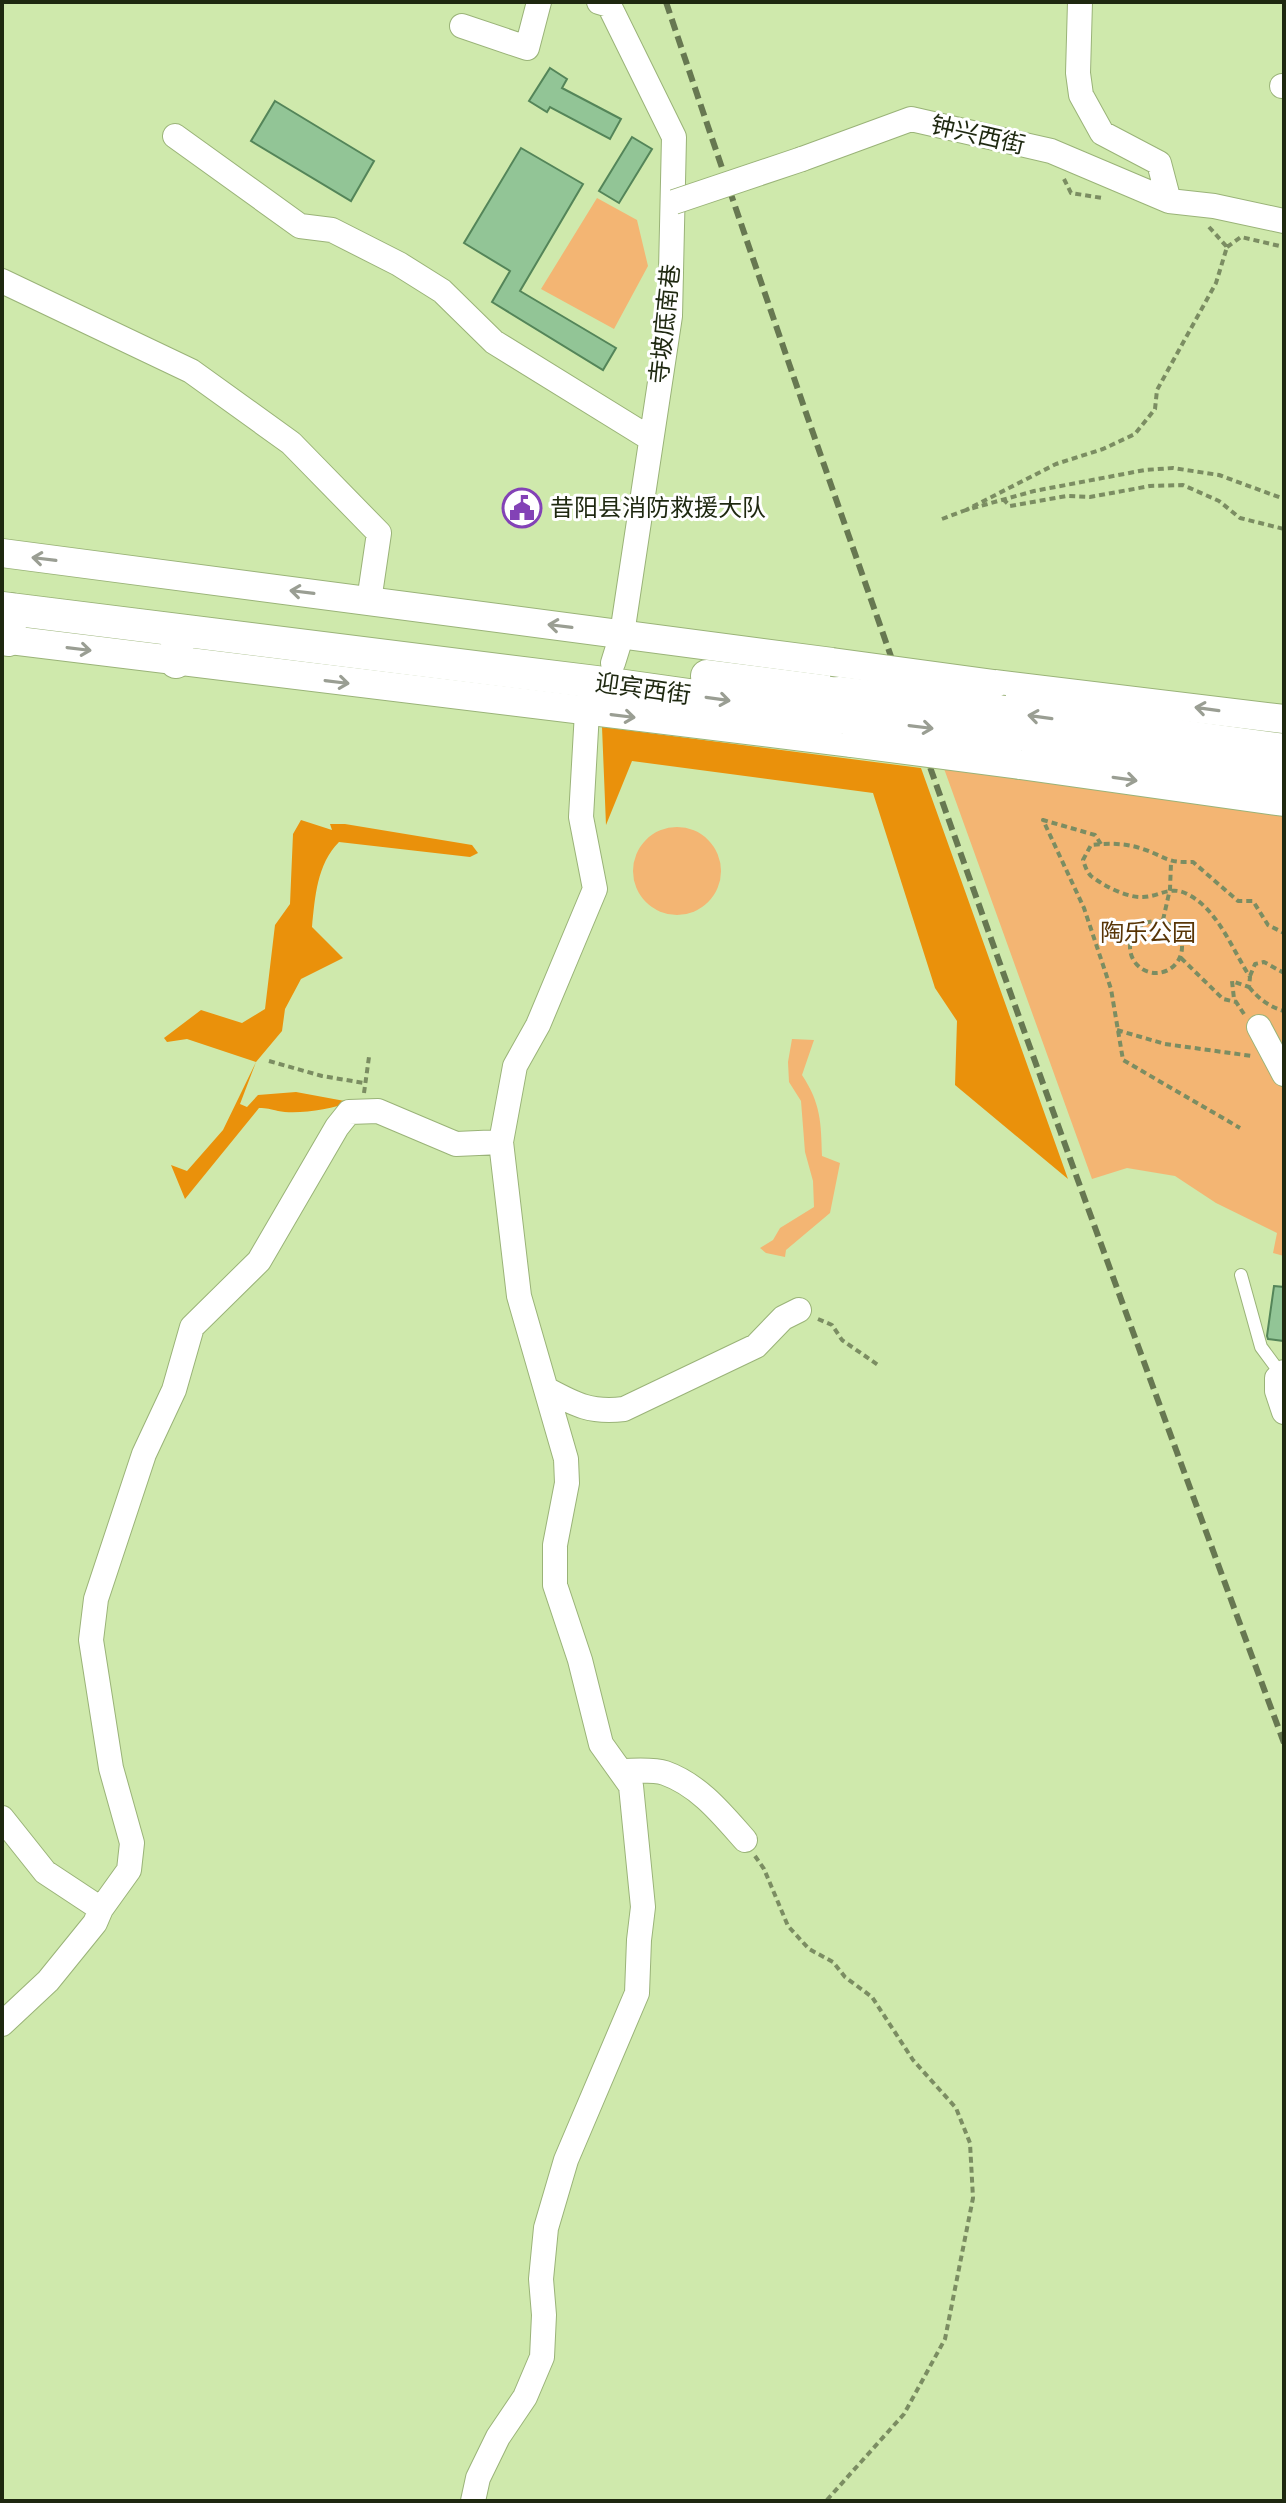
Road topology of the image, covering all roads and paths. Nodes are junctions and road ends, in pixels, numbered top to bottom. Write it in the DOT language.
graph roads {
  1 [pos="539,2"];
  2 [pos="599,2"];
  3 [pos="1080,2"];
  4 [pos="462,26"];
  5 [pos="175,136"];
  6 [pos="1051,151"];
  7 [pos="1111,200"];
  8 [pos="1169,201"];
  9 [pos="674,202"];
  10 [pos="1284,221"];
  11 [pos="1200,223"];
  12 [pos="1227,247"];
  13 [pos="1284,247"];
  14 [pos="2,281"];
  15 [pos="651,439"];
  16 [pos="1003,499"];
  17 [pos="1284,499"];
  18 [pos="966,510"];
  19 [pos="942,519"];
  20 [pos="1284,529"];
  21 [pos="2,553"];
  22 [pos="369,601"];
  23 [pos="5,617"];
  24 [pos="604,673"];
  25 [pos="842,704"];
  26 [pos="1284,719"];
  27 [pos="1007,725"];
  28 [pos="1082,734"];
  29 [pos="1284,750"];
  30 [pos="1284,773"];
  31 [pos="1284,802"];
  32 [pos="1101,844"];
  33 [pos="1171,863"];
  34 [pos="1170,889"];
  35 [pos="1163,921"];
  36 [pos="1284,933"];
  37 [pos="1181,958"];
  38 [pos="1284,973"];
  39 [pos="1250,977"];
  40 [pos="1249,987"];
  41 [pos="1236,1002"];
  42 [pos="1284,1011"];
  43 [pos="1267,1018"];
  44 [pos="1117,1030"];
  45 [pos="369,1057"];
  46 [pos="269,1061"];
  47 [pos="1279,1066"];
  48 [pos="364,1083"];
  49 [pos="365,1111"];
  50 [pos="1240,1128"];
  51 [pos="501,1142"];
  52 [pos="1241,1275"];
  53 [pos="799,1310"];
  54 [pos="878,1365"];
  55 [pos="1282,1373"];
  56 [pos="548,1390"];
  57 [pos="1284,1412"];
  58 [pos="621,1771"];
  59 [pos="2,1818"];
  60 [pos="745,1840"];
  61 [pos="101,1909"];
  62 [pos="2,2024"];
  63 [pos="473,2501"];
  64 [pos="826,2501"];
  1 -- 4 [label="street"];
  2 -- 9 [label="street, 寺坡底南巷"];
  3 -- 8 [label="street"];
  5 -- 15 [label="street"];
  6 -- 7 [label="path"];
  6 -- 8 [label="street, 钟兴西街"];
  6 -- 9 [label="street, 钟兴西街, bridge"];
  8 -- 10 [label="street, 钟兴西街"];
  9 -- 15 [label="street, 寺坡底南巷"];
  11 -- 12 [label="path"];
  12 -- 13 [label="path"];
  12 -- 18 [label="path"];
  14 -- 22 [label="street"];
  15 -- 24 [label="street, 寺坡底南巷"];
  16 -- 17 [label="path"];
  16 -- 18 [label="path"];
  16 -- 20 [label="path"];
  18 -- 19 [label="path"];
  22 -- 21 [label="street, one-way"];
  24 -- 22 [label="street, one-way"];
  23 -- 24 [label="main road, 迎宾西街"];
  23 -- 24 [label="main road, 迎宾西街, one-way"];
  24 -- 25 [label="main road, 迎宾西街"];
  24 -- 25 [label="street"];
  24 -- 51 [label="street, 寺坡底南巷"];
  25 -- 27 [label="main road, 迎宾西街, bridge"];
  25 -- 27 [label="street, bridge"];
  26 -- 28 [label="street, one-way"];
  27 -- 28 [label="main road, 迎宾西街"];
  27 -- 28 [label="street"];
  28 -- 29 [label="main road, 迎宾西街"];
  28 -- 30 [label="main road, 迎宾西街"];
  28 -- 31 [label="street, one-way"];
  32 -- 33 [label="path"];
  32 -- 34 [label="path"];
  32 -- 44 [label="path"];
  33 -- 34 [label="path"];
  33 -- 36 [label="path"];
  34 -- 35 [label="path"];
  34 -- 39 [label="path"];
  35 -- 37 [label="path"];
  35 -- 37 [label="path"];
  37 -- 41 [label="path"];
  38 -- 39 [label="path"];
  39 -- 40 [label="path"];
  40 -- 41 [label="path"];
  40 -- 43 [label="path"];
  41 -- 43 [label="path"];
  42 -- 43 [label="path"];
  43 -- 47 [label="street"];
  44 -- 47 [label="path"];
  44 -- 50 [label="path"];
  45 -- 48 [label="path"];
  46 -- 48 [label="path"];
  48 -- 49 [label="path"];
  49 -- 51 [label="street"];
  49 -- 61 [label="street"];
  51 -- 56 [label="street, 寺坡底南巷"];
  52 -- 55 [label="lane"];
  53 -- 54 [label="path"];
  53 -- 56 [label="street"];
  55 -- 57 [label="street"];
  56 -- 58 [label="street, 寺坡底南巷"];
  58 -- 60 [label="street"];
  58 -- 63 [label="street, 寺坡底南巷"];
  59 -- 61 [label="street"];
  60 -- 64 [label="path"];
  61 -- 62 [label="street"];
}
